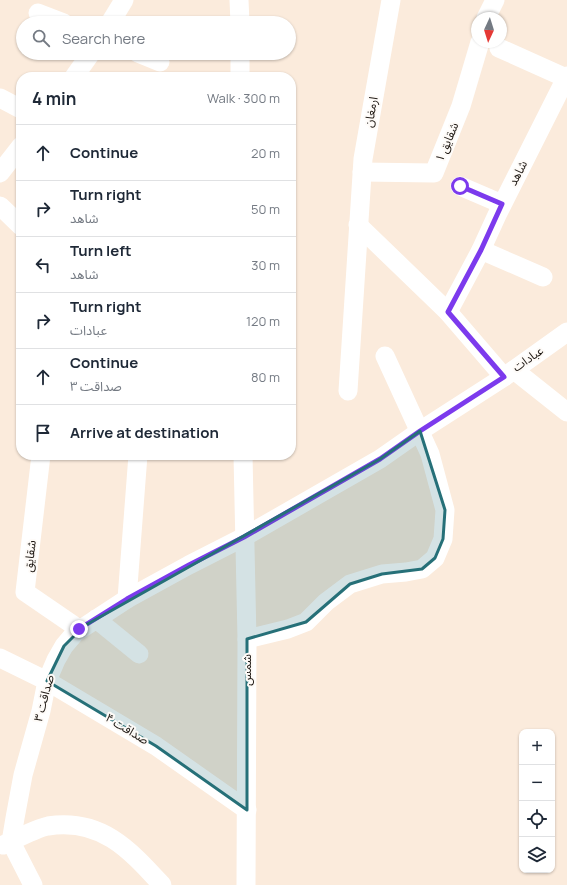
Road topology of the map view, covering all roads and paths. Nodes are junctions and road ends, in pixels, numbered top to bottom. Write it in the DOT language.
graph roads {
  1 [pos="124,0"];
  2 [pos="239,0"];
  3 [pos="391,0"];
  4 [pos="495,0"];
  5 [pos="489,12"];
  6 [pos="38,13"];
  7 [pos="46,16"];
  8 [pos="114,16"];
  9 [pos="240,16"];
  10 [pos="478,48"];
  11 [pos="499,48"];
  12 [pos="155,60"];
  13 [pos="240,60"];
  14 [pos="160,62"];
  15 [pos="240,72"];
  16 [pos="566,77"];
  17 [pos="0,98"];
  18 [pos="16,106"];
  19 [pos="16,152"];
  20 [pos="362,172"];
  21 [pos="0,173"];
  22 [pos="460,186"];
  23 [pos="502,204"];
  24 [pos="0,206"];
  25 [pos="16,221"];
  26 [pos="358,225"];
  27 [pos="481,250"];
  28 [pos="543,277"];
  29 [pos="448,312"];
  30 [pos="567,332"];
  31 [pos="385,356"];
  32 [pos="509,373"];
  33 [pos="348,391"];
  34 [pos="567,412"];
  35 [pos="420,431"];
  36 [pos="41,460"];
  37 [pos="138,460"];
  38 [pos="243,460"];
  39 [pos="244,537"];
  40 [pos="127,599"];
  41 [pos="96,619"];
  42 [pos="79,629"];
  43 [pos="247,639"];
  44 [pos="140,654"];
  45 [pos="0,658"];
  46 [pos="47,681"];
  47 [pos="247,810"];
  48 [pos="6,844"];
  49 [pos="33,885"];
  50 [pos="162,885"];
  51 [pos="246,885"];
  1 -- 8 [label="street"];
  2 -- 9 [label="street"];
  3 -- 20 [label="street, ارمغان"];
  4 -- 5 [label="street"];
  6 -- 7 [label="street"];
  10 -- 20 [label="street, شقایق ۱"];
  11 -- 16 [label="street"];
  12 -- 14 [label="street"];
  13 -- 15 [label="street"];
  16 -- 23 [label="street, شاهد"];
  17 -- 18 [label="street"];
  19 -- 21 [label="street"];
  20 -- 26 [label="street, ارمغان"];
  22 -- 23 [label="street"];
  23 -- 27 [label="street, شاهد"];
  24 -- 25 [label="street"];
  26 -- 29 [label="street"];
  26 -- 33 [label="street, ارمغان"];
  27 -- 28 [label="street"];
  27 -- 29 [label="street, شاهد"];
  29 -- 32 [label="street"];
  30 -- 32 [label="street, عبادات"];
  31 -- 35 [label="street"];
  32 -- 34 [label="street"];
  32 -- 35 [label="street, عبادات"];
  35 -- 39 [label="street, عبادات"];
  35 -- 43 [label="street"];
  36 -- 42 [label="street, شقایق"];
  37 -- 40 [label="street"];
  38 -- 39 [label="street, شمس"];
  39 -- 40 [label="street, صداقت ۳"];
  39 -- 43 [label="street, شمس"];
  40 -- 41 [label="street, صداقت ۳"];
  41 -- 42 [label="street, صداقت ۳"];
  41 -- 44 [label="street"];
  42 -- 46 [label="street, صداقت ۳"];
  43 -- 47 [label="street, شمس"];
  45 -- 46 [label="street, صداقت ۴"];
  46 -- 47 [label="street, صداقت ۴"];
  46 -- 48 [label="street, صداقت ۳"];
  47 -- 51 [label="street, شمس"];
  48 -- 49 [label="street"];
  48 -- 50 [label="street"];
}
